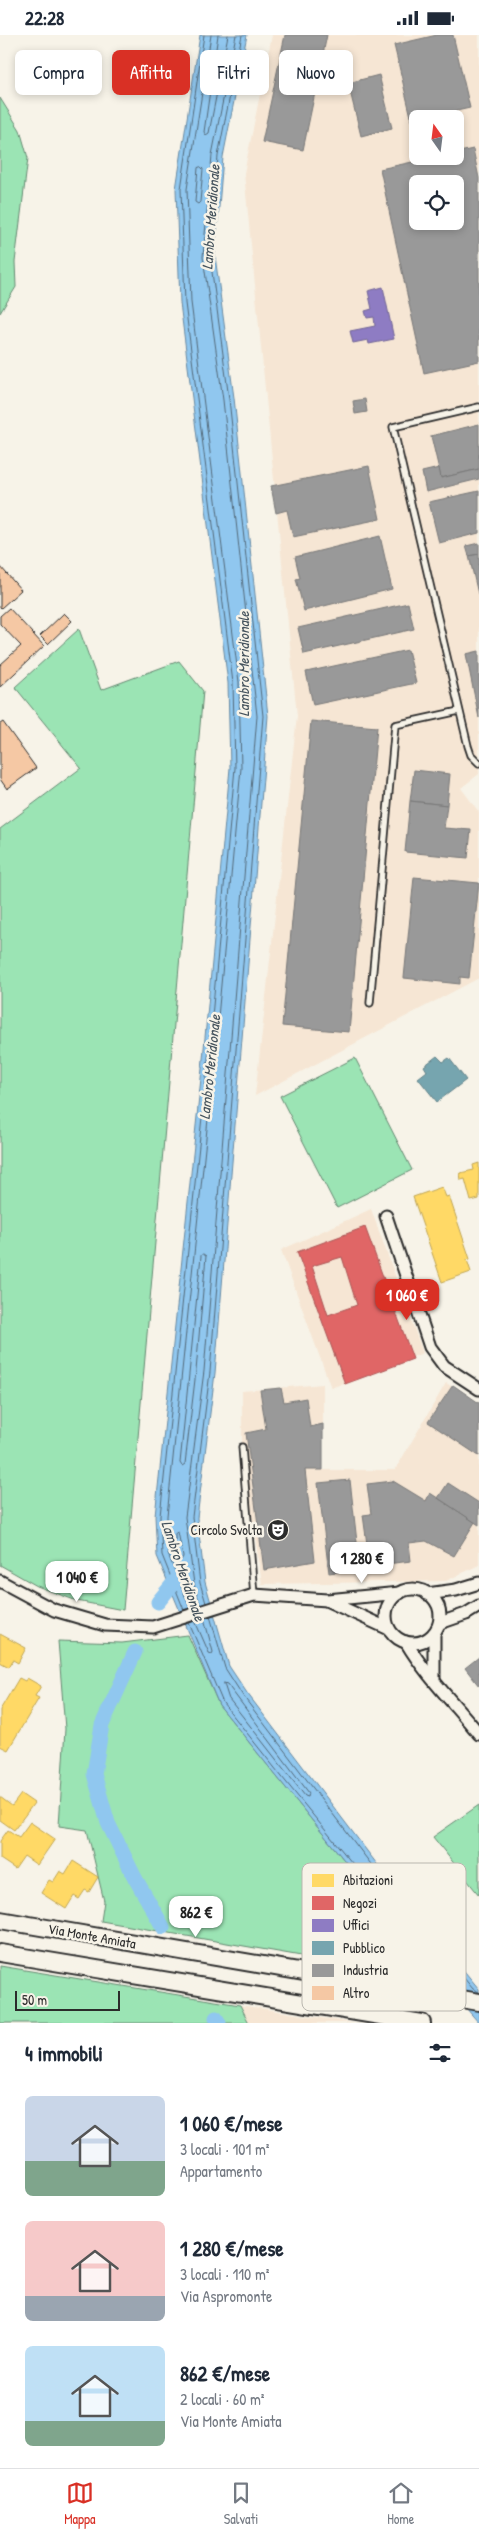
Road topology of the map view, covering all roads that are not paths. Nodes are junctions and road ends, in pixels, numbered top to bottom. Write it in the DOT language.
graph roads {
  1 [pos="479,407"];
  2 [pos="459,711"];
  3 [pos="479,763"];
  4 [pos="370,1003"];
  5 [pos="386,1216"];
  6 [pos="479,1389"];
  7 [pos="242,1447"];
  8 [pos="0,1581"];
  9 [pos="479,1583"];
  10 [pos="400,1593"];
  11 [pos="427,1594"];
  12 [pos="254,1595"];
  13 [pos="327,1601"];
  14 [pos="479,1605"];
  15 [pos="437,1628"];
  16 [pos="389,1629"];
  17 [pos="406,1642"];
  18 [pos="434,1679"];
  19 [pos="479,1734"];
  20 [pos="0,1920"];
  21 [pos="0,1953"];
  22 [pos="302,1972"];
  23 [pos="466,2000"];
  24 [pos="479,2002"];
  25 [pos="302,2004"];
  26 [pos="345,2011"];
  27 [pos="422,2023"];
  1 -- 2 [label="lane"];
  2 -- 3 [label="lane"];
  2 -- 4 [label="lane"];
  5 -- 6 [label="street"];
  7 -- 12 [label="lane"];
  8 -- 12 [label="street"];
  9 -- 11 [label="street"];
  10 -- 11 [label="street"];
  10 -- 13 [label="street"];
  10 -- 16 [label="street"];
  11 -- 15 [label="street"];
  12 -- 13 [label="street"];
  13 -- 16 [label="street"];
  14 -- 15 [label="street"];
  15 -- 17 [label="street"];
  15 -- 18 [label="street"];
  16 -- 17 [label="street"];
  17 -- 18 [label="street"];
  18 -- 19 [label="street"];
  20 -- 22 [label="main road, Via Monte Amiata"];
  21 -- 25 [label="main road"];
  23 -- 24 [label="main road, Via Monte Amiata"];
  26 -- 27 [label="main road"];
}
